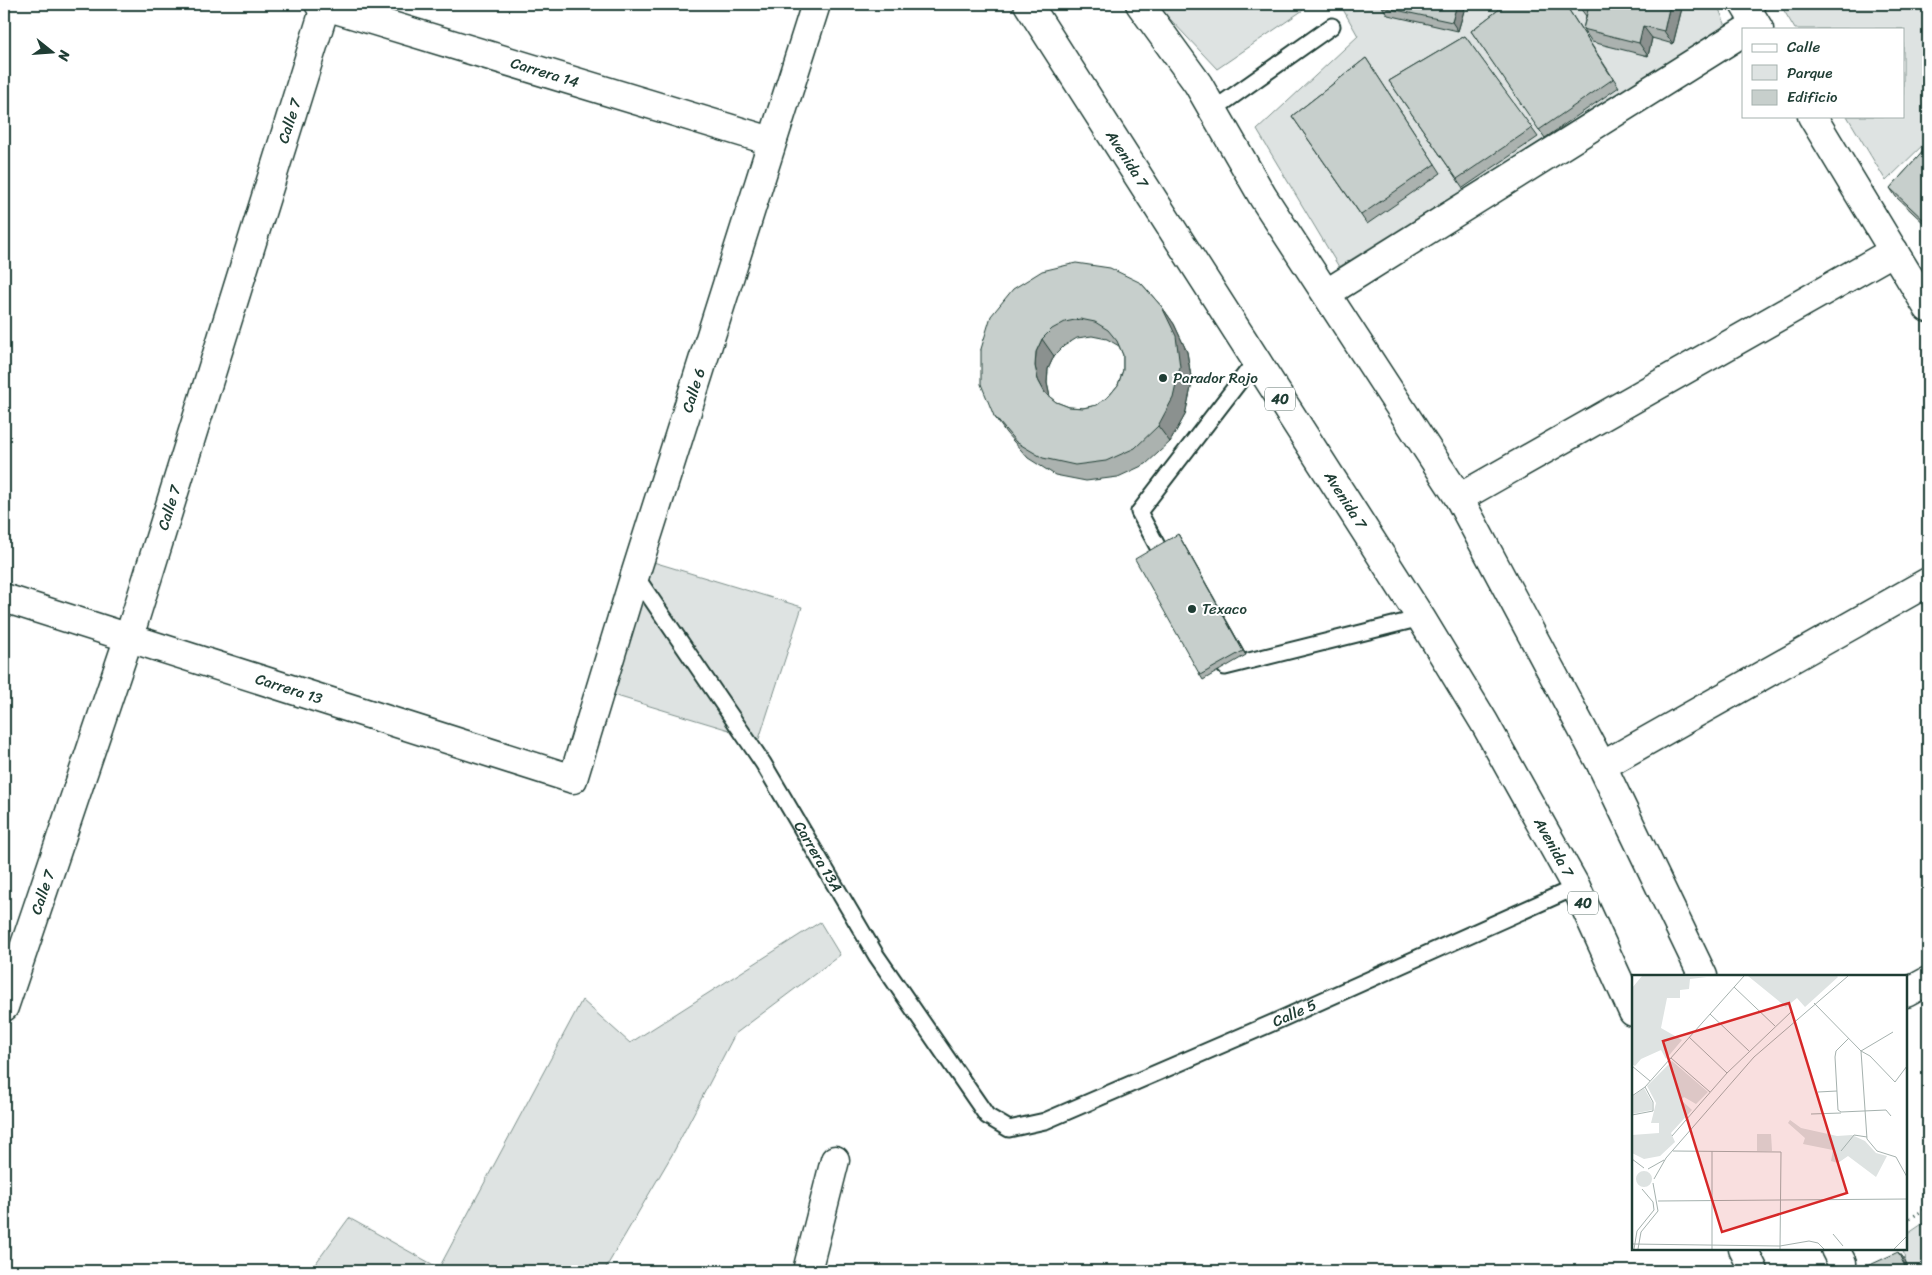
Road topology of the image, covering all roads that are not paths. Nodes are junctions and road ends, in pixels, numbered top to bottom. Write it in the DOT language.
graph roads {
  1 [pos="323,4"];
  2 [pos="816,4"];
  3 [pos="1028,4"];
  4 [pos="1140,4"];
  5 [pos="1332,26"];
  6 [pos="1742,30"];
  7 [pos="1213,110"];
  8 [pos="1813,118"];
  9 [pos="771,141"];
  10 [pos="1894,251"];
  11 [pos="1327,293"];
  12 [pos="1928,308"];
  13 [pos="1256,360"];
  14 [pos="1459,498"];
  15 [pos="1160,551"];
  16 [pos="635,576"];
  17 [pos="1928,582"];
  18 [pos="4,598"];
  19 [pos="1421,618"];
  20 [pos="129,638"];
  21 [pos="1225,667"];
  22 [pos="1602,766"];
  23 [pos="574,779"];
  24 [pos="1576,887"];
  25 [pos="1703,975"];
  26 [pos="1928,981"];
  27 [pos="1907,992"];
  28 [pos="4,1007"];
  29 [pos="1632,1010"];
  30 [pos="1009,1129"];
  31 [pos="834,1160"];
  32 [pos="1744,1250"];
  33 [pos="807,1271"];
  34 [pos="1754,1271"];
  1 -- 9 [label="street, Carrera 14"];
  1 -- 20 [label="street, Calle 7"];
  2 -- 9 [label="street, Calle 6"];
  3 -- 13 [label="street, Avenida 7 / 40"];
  4 -- 7 [label="street"];
  5 -- 7 [label="lane"];
  6 -- 11 [label="street"];
  7 -- 11 [label="street"];
  8 -- 10 [label="street"];
  9 -- 16 [label="street, Calle 6"];
  10 -- 12 [label="street"];
  10 -- 14 [label="street"];
  11 -- 14 [label="street"];
  13 -- 15 [label="lane"];
  13 -- 19 [label="street, Avenida 7 / 40"];
  14 -- 22 [label="street"];
  16 -- 23 [label="street, Calle 6"];
  16 -- 30 [label="lane, Carrera 13A"];
  17 -- 22 [label="street"];
  18 -- 20 [label="street, Carrera 13"];
  19 -- 21 [label="lane"];
  19 -- 24 [label="street, Avenida 7 / 40"];
  20 -- 23 [label="street, Carrera 13"];
  20 -- 28 [label="street, Calle 7"];
  22 -- 25 [label="street"];
  24 -- 29 [label="street, Avenida 7 / 40"];
  24 -- 30 [label="lane, Calle 5"];
  26 -- 27 [label="street"];
  31 -- 33 [label="street"];
  32 -- 34 [label="street"];
}
